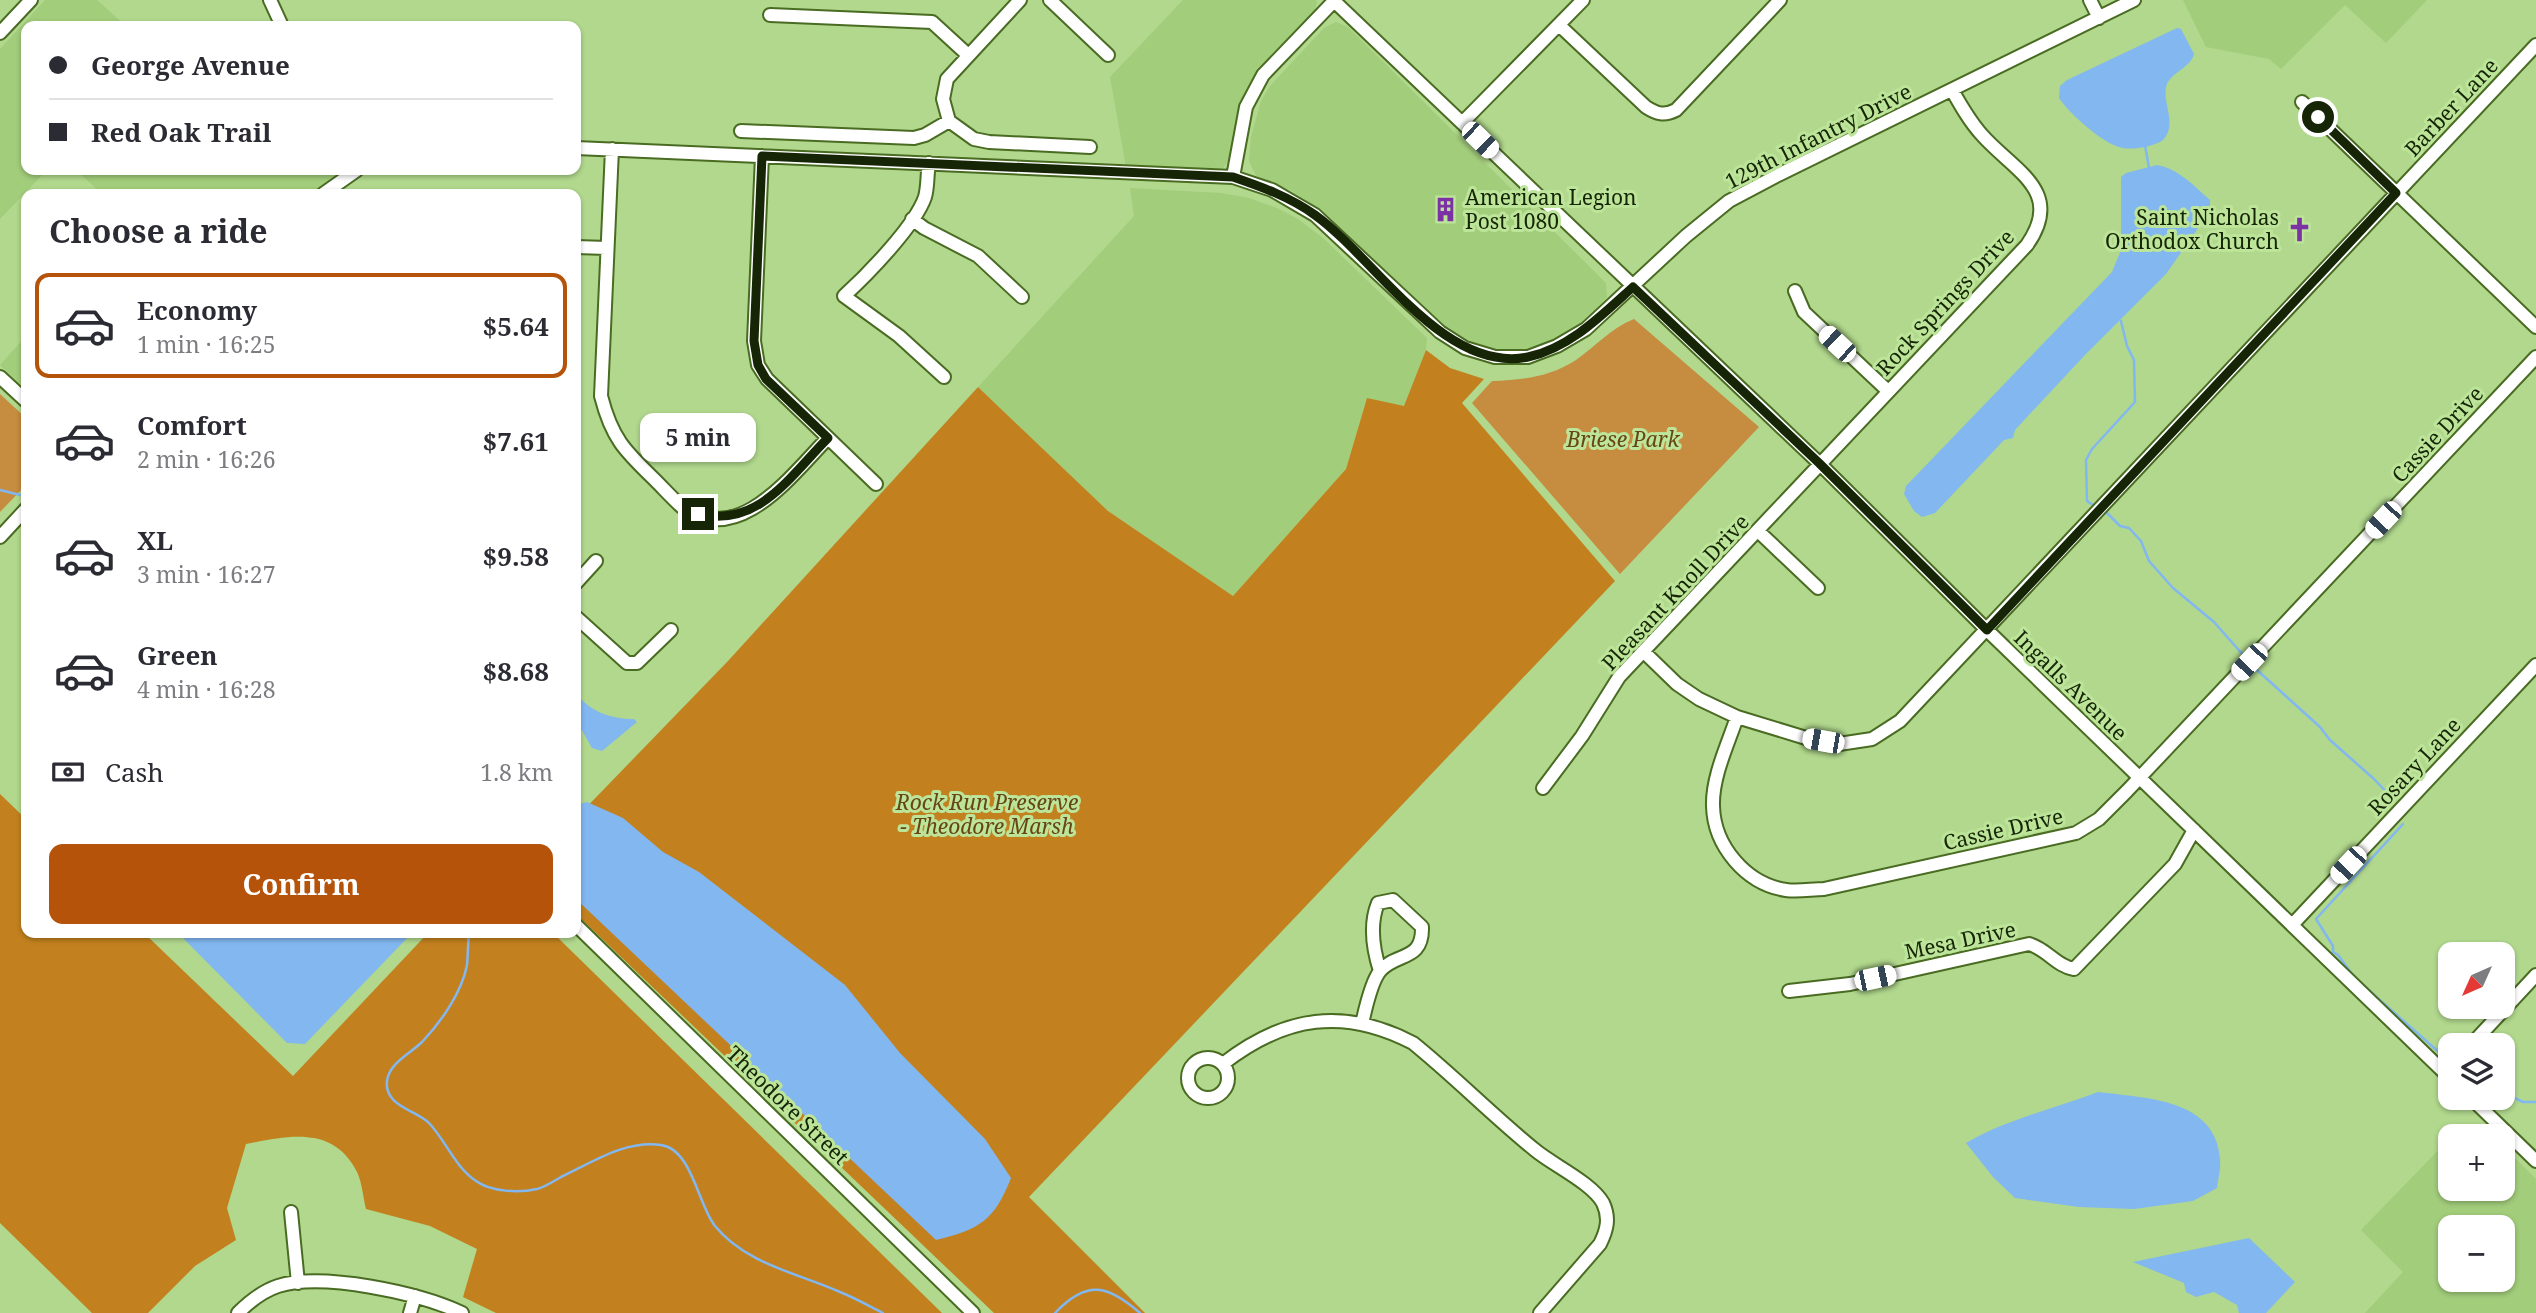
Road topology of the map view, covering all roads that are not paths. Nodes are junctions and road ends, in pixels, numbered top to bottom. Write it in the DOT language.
graph roads {
  1 [pos="31,0"];
  2 [pos="270,0"];
  3 [pos="1020,0"];
  4 [pos="1050,0"];
  5 [pos="1334,0"];
  6 [pos="1583,0"];
  7 [pos="1780,0"];
  8 [pos="2090,0"];
  9 [pos="2134,0"];
  10 [pos="770,15"];
  11 [pos="2099,18"];
  12 [pos="280,21"];
  13 [pos="1559,25"];
  14 [pos="0,33"];
  15 [pos="2536,45"];
  16 [pos="968,55"];
  17 [pos="1108,55"];
  18 [pos="1952,90"];
  19 [pos="2302,102"];
  20 [pos="949,121"];
  21 [pos="1462,123"];
  22 [pos="741,131"];
  23 [pos="1090,147"];
  24 [pos="581,148"];
  25 [pos="612,149"];
  26 [pos="762,156"];
  27 [pos="929,163"];
  28 [pos="350,175"];
  29 [pos="1233,177"];
  30 [pos="330,189"];
  31 [pos="2396,193"];
  32 [pos="912,219"];
  33 [pos="581,247"];
  34 [pos="607,248"];
  35 [pos="1633,287"];
  36 [pos="1795,291"];
  37 [pos="1022,297"];
  38 [pos="2536,327"];
  39 [pos="2536,357"];
  40 [pos="0,377"];
  41 [pos="944,377"];
  42 [pos="1888,391"];
  43 [pos="21,396"];
  44 [pos="828,438"];
  45 [pos="1819,463"];
  46 [pos="876,484"];
  47 [pos="21,514"];
  48 [pos="1758,531"];
  49 [pos="0,537"];
  50 [pos="596,561"];
  51 [pos="581,578"];
  52 [pos="1818,588"];
  53 [pos="581,622"];
  54 [pos="671,630"];
  55 [pos="1987,630"];
  56 [pos="1644,652"];
  57 [pos="2536,665"];
  58 [pos="1737,716"];
  59 [pos="2140,778"];
  60 [pos="1543,788"];
  61 [pos="2194,830"];
  62 [pos="2292,925"];
  63 [pos="581,930"];
  64 [pos="1380,971"];
  65 [pos="2536,975"];
  66 [pos="1789,991"];
  67 [pos="1362,1024"];
  68 [pos="2481,1033"];
  69 [pos="1224,1063"];
  70 [pos="2438,1063"];
  71 [pos="2483,1110"];
  72 [pos="2536,1161"];
  73 [pos="292,1212"];
  74 [pos="298,1283"];
  75 [pos="415,1296"];
  76 [pos="238,1313"];
  77 [pos="410,1313"];
  78 [pos="462,1313"];
  79 [pos="973,1313"];
  80 [pos="1540,1313"];
  1 -- 14 [label="street"];
  2 -- 12 [label="street"];
  3 -- 16 [label="street"];
  4 -- 17 [label="street"];
  5 -- 21 [label="street, Ingalls Avenue"];
  5 -- 29 [label="street"];
  6 -- 13 [label="street"];
  7 -- 13 [label="street"];
  8 -- 11 [label="street"];
  9 -- 11 [label="street, 129th Infantry Drive"];
  10 -- 16 [label="street"];
  11 -- 18 [label="street, 129th Infantry Drive"];
  13 -- 21 [label="street"];
  15 -- 31 [label="street, Barber Lane"];
  16 -- 20 [label="street"];
  18 -- 35 [label="street, 129th Infantry Drive"];
  18 -- 42 [label="street, Rock Springs Drive"];
  19 -- 31 [label="street"];
  20 -- 22 [label="street"];
  20 -- 23 [label="street"];
  21 -- 35 [label="street, Ingalls Avenue"];
  24 -- 25 [label="street, 129th Infantry Drive"];
  25 -- 26 [label="street, 129th Infantry Drive"];
  25 -- 34 [label="street"];
  26 -- 27 [label="street, 129th Infantry Drive"];
  26 -- 44 [label="street"];
  27 -- 29 [label="street, 129th Infantry Drive"];
  27 -- 32 [label="street"];
  28 -- 30 [label="street"];
  29 -- 35 [label="street, 129th Infantry Drive"];
  31 -- 38 [label="street"];
  31 -- 55 [label="street, Barber Lane"];
  32 -- 37 [label="street"];
  32 -- 41 [label="street"];
  33 -- 34 [label="street"];
  34 -- 44 [label="street"];
  35 -- 45 [label="street, Ingalls Avenue"];
  36 -- 42 [label="street"];
  39 -- 59 [label="street, Cassie Drive"];
  40 -- 43 [label="street"];
  42 -- 45 [label="street, Rock Springs Drive"];
  44 -- 46 [label="street"];
  45 -- 48 [label="street, Pleasant Knoll Drive"];
  45 -- 55 [label="street, Ingalls Avenue"];
  47 -- 49 [label="street"];
  48 -- 52 [label="street"];
  48 -- 56 [label="street, Pleasant Knoll Drive"];
  50 -- 51 [label="street"];
  53 -- 54 [label="street"];
  55 -- 58 [label="street, Barber Lane"];
  55 -- 59 [label="street, Ingalls Avenue"];
  56 -- 58 [label="street, Barber Lane"];
  56 -- 60 [label="street, Pleasant Knoll Drive"];
  57 -- 62 [label="street, Rosary Lane"];
  58 -- 59 [label="street, Cassie Drive"];
  59 -- 61 [label="street, Ingalls Avenue"];
  61 -- 62 [label="street, Ingalls Avenue"];
  61 -- 66 [label="street, Mesa Drive"];
  62 -- 70 [label="street, Ingalls Avenue"];
  63 -- 79 [label="street, Theodore Street"];
  64 -- 64 [label="street"];
  64 -- 67 [label="street"];
  65 -- 68 [label="street"];
  67 -- 69 [label="street"];
  67 -- 80 [label="street"];
  71 -- 72 [label="street"];
  73 -- 74 [label="street"];
  74 -- 75 [label="street"];
  74 -- 76 [label="street"];
  75 -- 77 [label="street"];
  75 -- 78 [label="street"];
}
